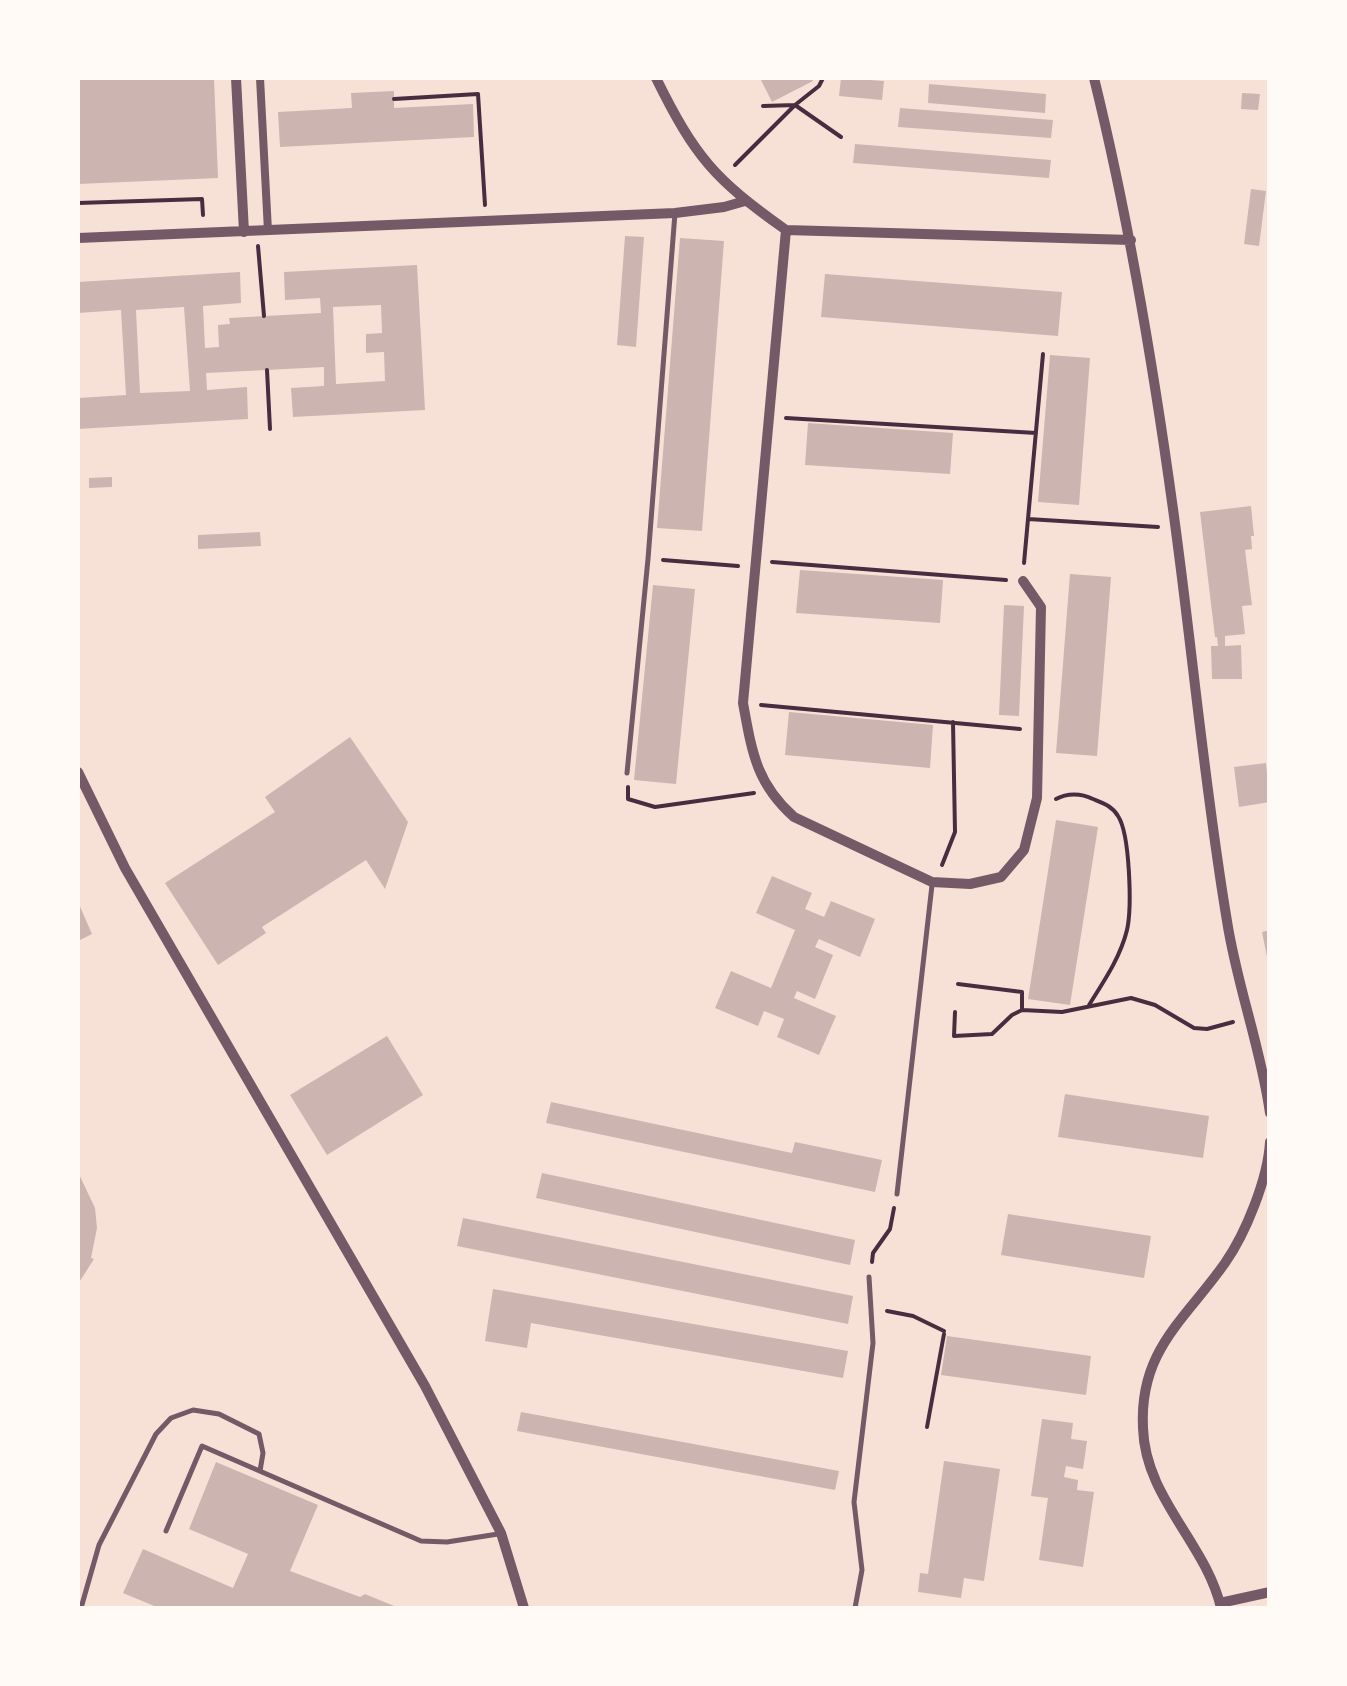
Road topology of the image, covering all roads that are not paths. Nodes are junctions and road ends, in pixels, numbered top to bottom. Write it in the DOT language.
graph roads {
  1 [pos="236,78"];
  2 [pos="260,78"];
  3 [pos="656,78"];
  4 [pos="1094,78"];
  5 [pos="745,201"];
  6 [pos="674,213"];
  7 [pos="786,230"];
  8 [pos="262,231"];
  9 [pos="244,232"];
  10 [pos="78,238"];
  11 [pos="1131,240"];
  12 [pos="1023,581"];
  13 [pos="78,772"];
  14 [pos="627,773"];
  15 [pos="932,882"];
  16 [pos="1270,1112"];
  17 [pos="1270,1142"];
  18 [pos="897,1194"];
  19 [pos="869,1277"];
  20 [pos="260,1472"];
  21 [pos="166,1531"];
  22 [pos="501,1533"];
  23 [pos="1270,1592"];
  24 [pos="1220,1606"];
  25 [pos="81,1608"];
  26 [pos="524,1608"];
  27 [pos="855,1608"];
  1 -- 9 [label="street"];
  2 -- 8 [label="street"];
  3 -- 5 [label="street"];
  4 -- 11 [label="street"];
  5 -- 6 [label="street"];
  5 -- 7 [label="street"];
  6 -- 8 [label="street"];
  6 -- 14 [label="lane"];
  7 -- 11 [label="street"];
  7 -- 15 [label="street"];
  8 -- 9 [label="street"];
  9 -- 10 [label="street"];
  11 -- 16 [label="street"];
  12 -- 15 [label="street"];
  13 -- 22 [label="street"];
  15 -- 18 [label="lane"];
  17 -- 24 [label="street"];
  19 -- 27 [label="lane"];
  20 -- 21 [label="lane"];
  20 -- 22 [label="lane"];
  20 -- 25 [label="lane"];
  22 -- 26 [label="street"];
  23 -- 24 [label="street"];
}
